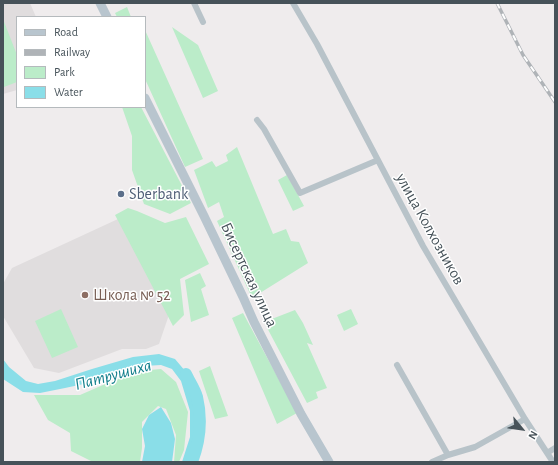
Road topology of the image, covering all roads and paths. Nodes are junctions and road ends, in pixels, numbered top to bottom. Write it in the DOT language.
graph roads {
  1 [pos="100,3"];
  2 [pos="194,3"];
  3 [pos="293,3"];
  4 [pos="106,16"];
  5 [pos="203,22"];
  6 [pos="146,100"];
  7 [pos="256,120"];
  8 [pos="378,160"];
  9 [pos="397,365"];
  10 [pos="525,419"];
  11 [pos="555,448"];
  12 [pos="547,453"];
  13 [pos="448,455"];
  14 [pos="329,462"];
  15 [pos="432,462"];
  16 [pos="553,462"];
  1 -- 4 [label="main road"];
  2 -- 5 [label="street"];
  3 -- 8 [label="street, улица Колхозников"];
  6 -- 14 [label="main road, Бисертская улица"];
  7 -- 8 [label="street"];
  8 -- 10 [label="street, улица Колхозников"];
  9 -- 13 [label="street"];
  10 -- 12 [label="street, улица Колхозников"];
  10 -- 13 [label="street"];
  11 -- 12 [label="street"];
  12 -- 16 [label="street, улица Колхозников"];
  13 -- 15 [label="street"];
}
